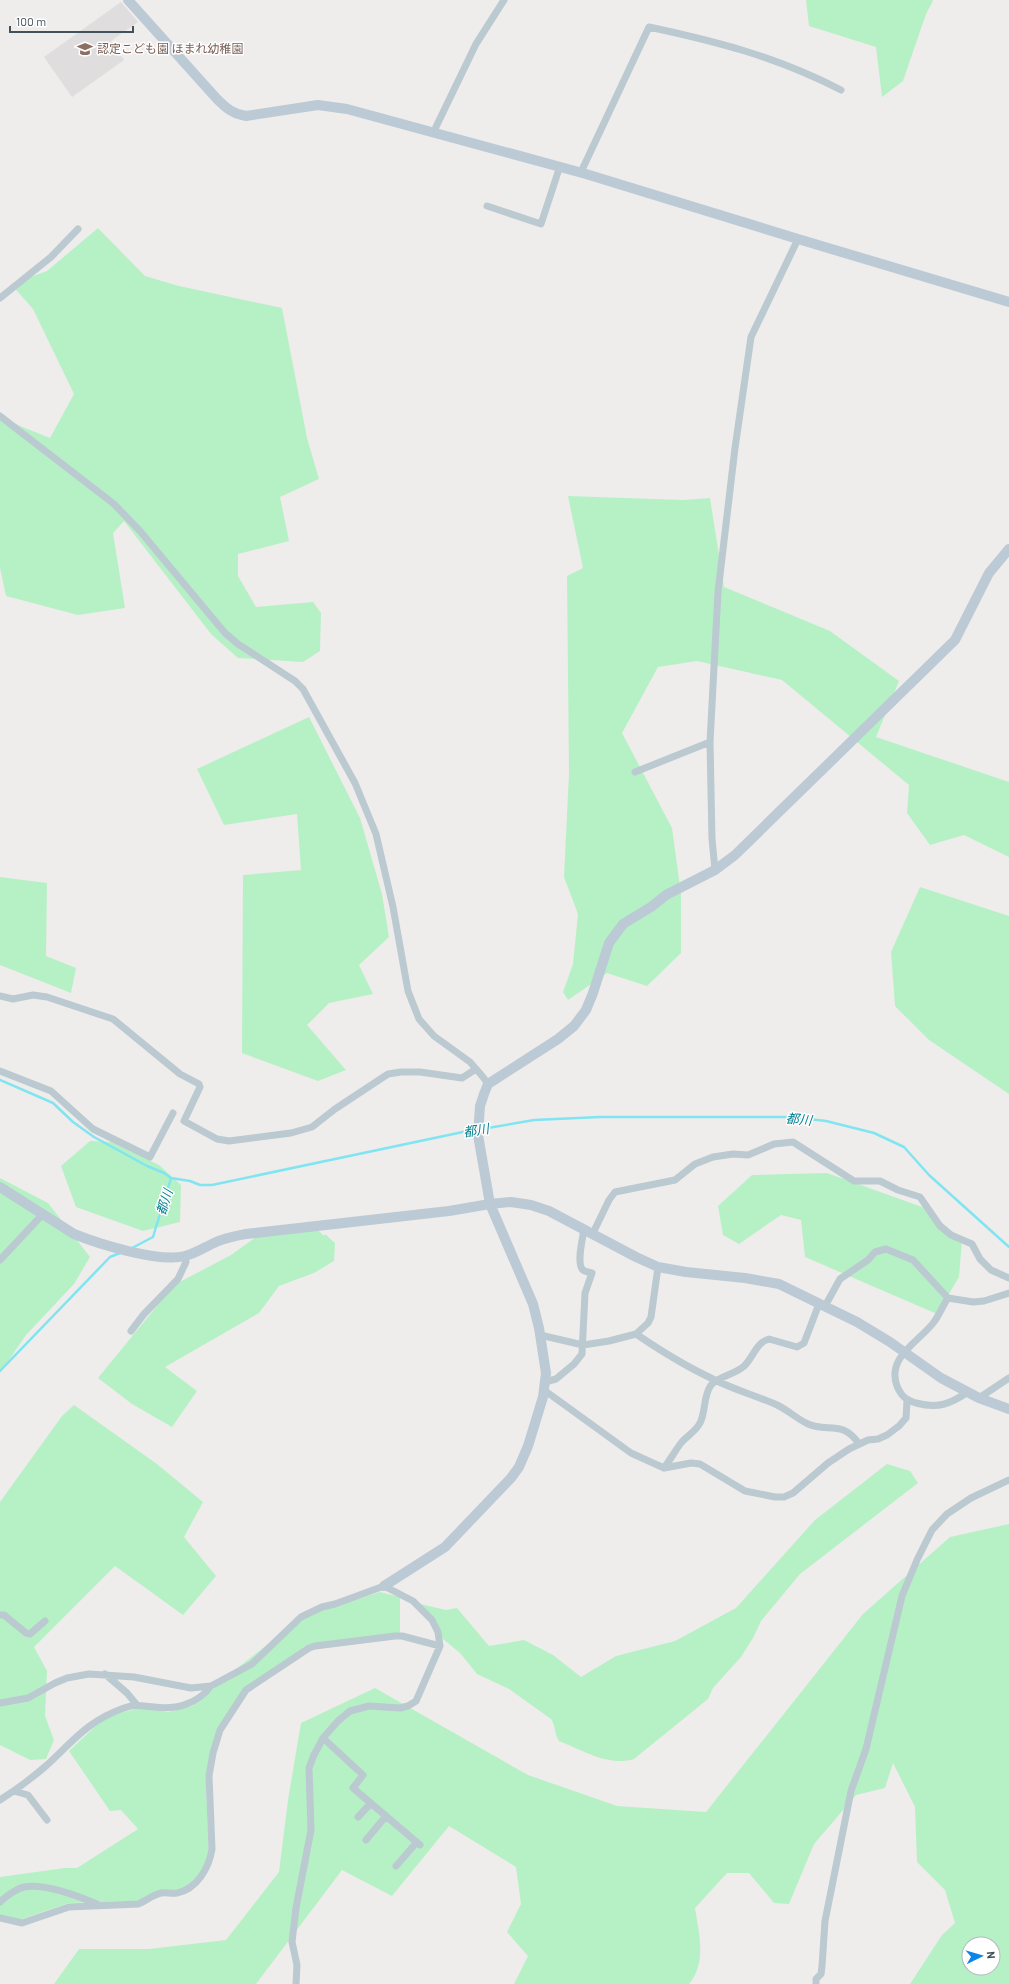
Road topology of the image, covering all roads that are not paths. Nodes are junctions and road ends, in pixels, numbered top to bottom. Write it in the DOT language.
graph roads {
  1 [pos="128,0"];
  2 [pos="504,0"];
  3 [pos="841,90"];
  4 [pos="434,132"];
  5 [pos="560,166"];
  6 [pos="581,172"];
  7 [pos="487,206"];
  8 [pos="78,229"];
  9 [pos="798,240"];
  10 [pos="0,298"];
  11 [pos="1009,302"];
  12 [pos="0,416"];
  13 [pos="1009,549"];
  14 [pos="710,742"];
  15 [pos="635,772"];
  16 [pos="715,870"];
  17 [pos="0,996"];
  18 [pos="476,1069"];
  19 [pos="0,1071"];
  20 [pos="488,1084"];
  21 [pos="173,1113"];
  22 [pos="0,1187"];
  23 [pos="490,1204"];
  24 [pos="42,1215"];
  25 [pos="588,1231"];
  26 [pos="184,1256"];
  27 [pos="0,1260"];
  28 [pos="658,1267"];
  29 [pos="1009,1278"];
  30 [pos="1009,1293"];
  31 [pos="948,1298"];
  32 [pos="822,1305"];
  33 [pos="131,1331"];
  34 [pos="636,1334"];
  35 [pos="540,1335"];
  36 [pos="583,1345"];
  37 [pos="903,1352"];
  38 [pos="1009,1378"];
  39 [pos="715,1381"];
  40 [pos="544,1386"];
  41 [pos="968,1392"];
  42 [pos="979,1398"];
  43 [pos="907,1400"];
  44 [pos="1009,1409"];
  45 [pos="859,1444"];
  46 [pos="664,1468"];
  47 [pos="1009,1480"];
  48 [pos="384,1586"];
  49 [pos="0,1615"];
  50 [pos="45,1621"];
  51 [pos="440,1646"];
  52 [pos="105,1674"];
  53 [pos="210,1686"];
  54 [pos="0,1703"];
  55 [pos="137,1705"];
  56 [pos="323,1738"];
  57 [pos="14,1791"];
  58 [pos="0,1800"];
  59 [pos="370,1803"];
  60 [pos="386,1816"];
  61 [pos="358,1817"];
  62 [pos="47,1820"];
  63 [pos="366,1840"];
  64 [pos="396,1866"];
  65 [pos="0,1902"];
  66 [pos="101,1905"];
  67 [pos="0,1918"];
  68 [pos="296,1984"];
  69 [pos="816,1984"];
  1 -- 4 [label="street"];
  2 -- 4 [label="street"];
  3 -- 6 [label="street"];
  4 -- 5 [label="street"];
  5 -- 6 [label="street"];
  5 -- 7 [label="street"];
  6 -- 9 [label="street"];
  8 -- 10 [label="street"];
  9 -- 11 [label="street"];
  9 -- 14 [label="street"];
  12 -- 18 [label="street"];
  13 -- 16 [label="street"];
  14 -- 15 [label="street"];
  14 -- 16 [label="street"];
  16 -- 20 [label="street"];
  17 -- 18 [label="street"];
  18 -- 20 [label="street"];
  19 -- 21 [label="street"];
  20 -- 23 [label="street"];
  22 -- 24 [label="street"];
  23 -- 25 [label="street"];
  23 -- 26 [label="street"];
  23 -- 35 [label="street"];
  24 -- 26 [label="street"];
  24 -- 27 [label="street"];
  25 -- 28 [label="street"];
  25 -- 29 [label="street"];
  25 -- 36 [label="street"];
  26 -- 33 [label="street"];
  28 -- 32 [label="street"];
  28 -- 34 [label="street"];
  30 -- 31 [label="street"];
  31 -- 32 [label="street"];
  31 -- 37 [label="street"];
  32 -- 37 [label="street"];
  32 -- 39 [label="street"];
  34 -- 36 [label="street"];
  34 -- 39 [label="street"];
  35 -- 36 [label="street"];
  35 -- 40 [label="street"];
  36 -- 40 [label="street"];
  37 -- 41 [label="street"];
  37 -- 43 [label="street"];
  38 -- 42 [label="street"];
  39 -- 45 [label="street"];
  39 -- 46 [label="street"];
  40 -- 46 [label="street"];
  40 -- 48 [label="street"];
  41 -- 42 [label="street"];
  41 -- 43 [label="street"];
  42 -- 44 [label="street"];
  43 -- 45 [label="street"];
  45 -- 46 [label="street"];
  47 -- 69 [label="street"];
  48 -- 51 [label="street"];
  48 -- 53 [label="street"];
  49 -- 50 [label="street"];
  51 -- 56 [label="street"];
  51 -- 66 [label="street"];
  52 -- 53 [label="street"];
  52 -- 54 [label="street"];
  52 -- 55 [label="street"];
  53 -- 55 [label="street"];
  55 -- 57 [label="street"];
  56 -- 59 [label="street"];
  56 -- 68 [label="street"];
  57 -- 58 [label="street"];
  57 -- 62 [label="street"];
  59 -- 60 [label="street"];
  59 -- 61 [label="street"];
  60 -- 63 [label="street"];
  60 -- 64 [label="street"];
  65 -- 66 [label="street"];
  66 -- 67 [label="street"];
}
